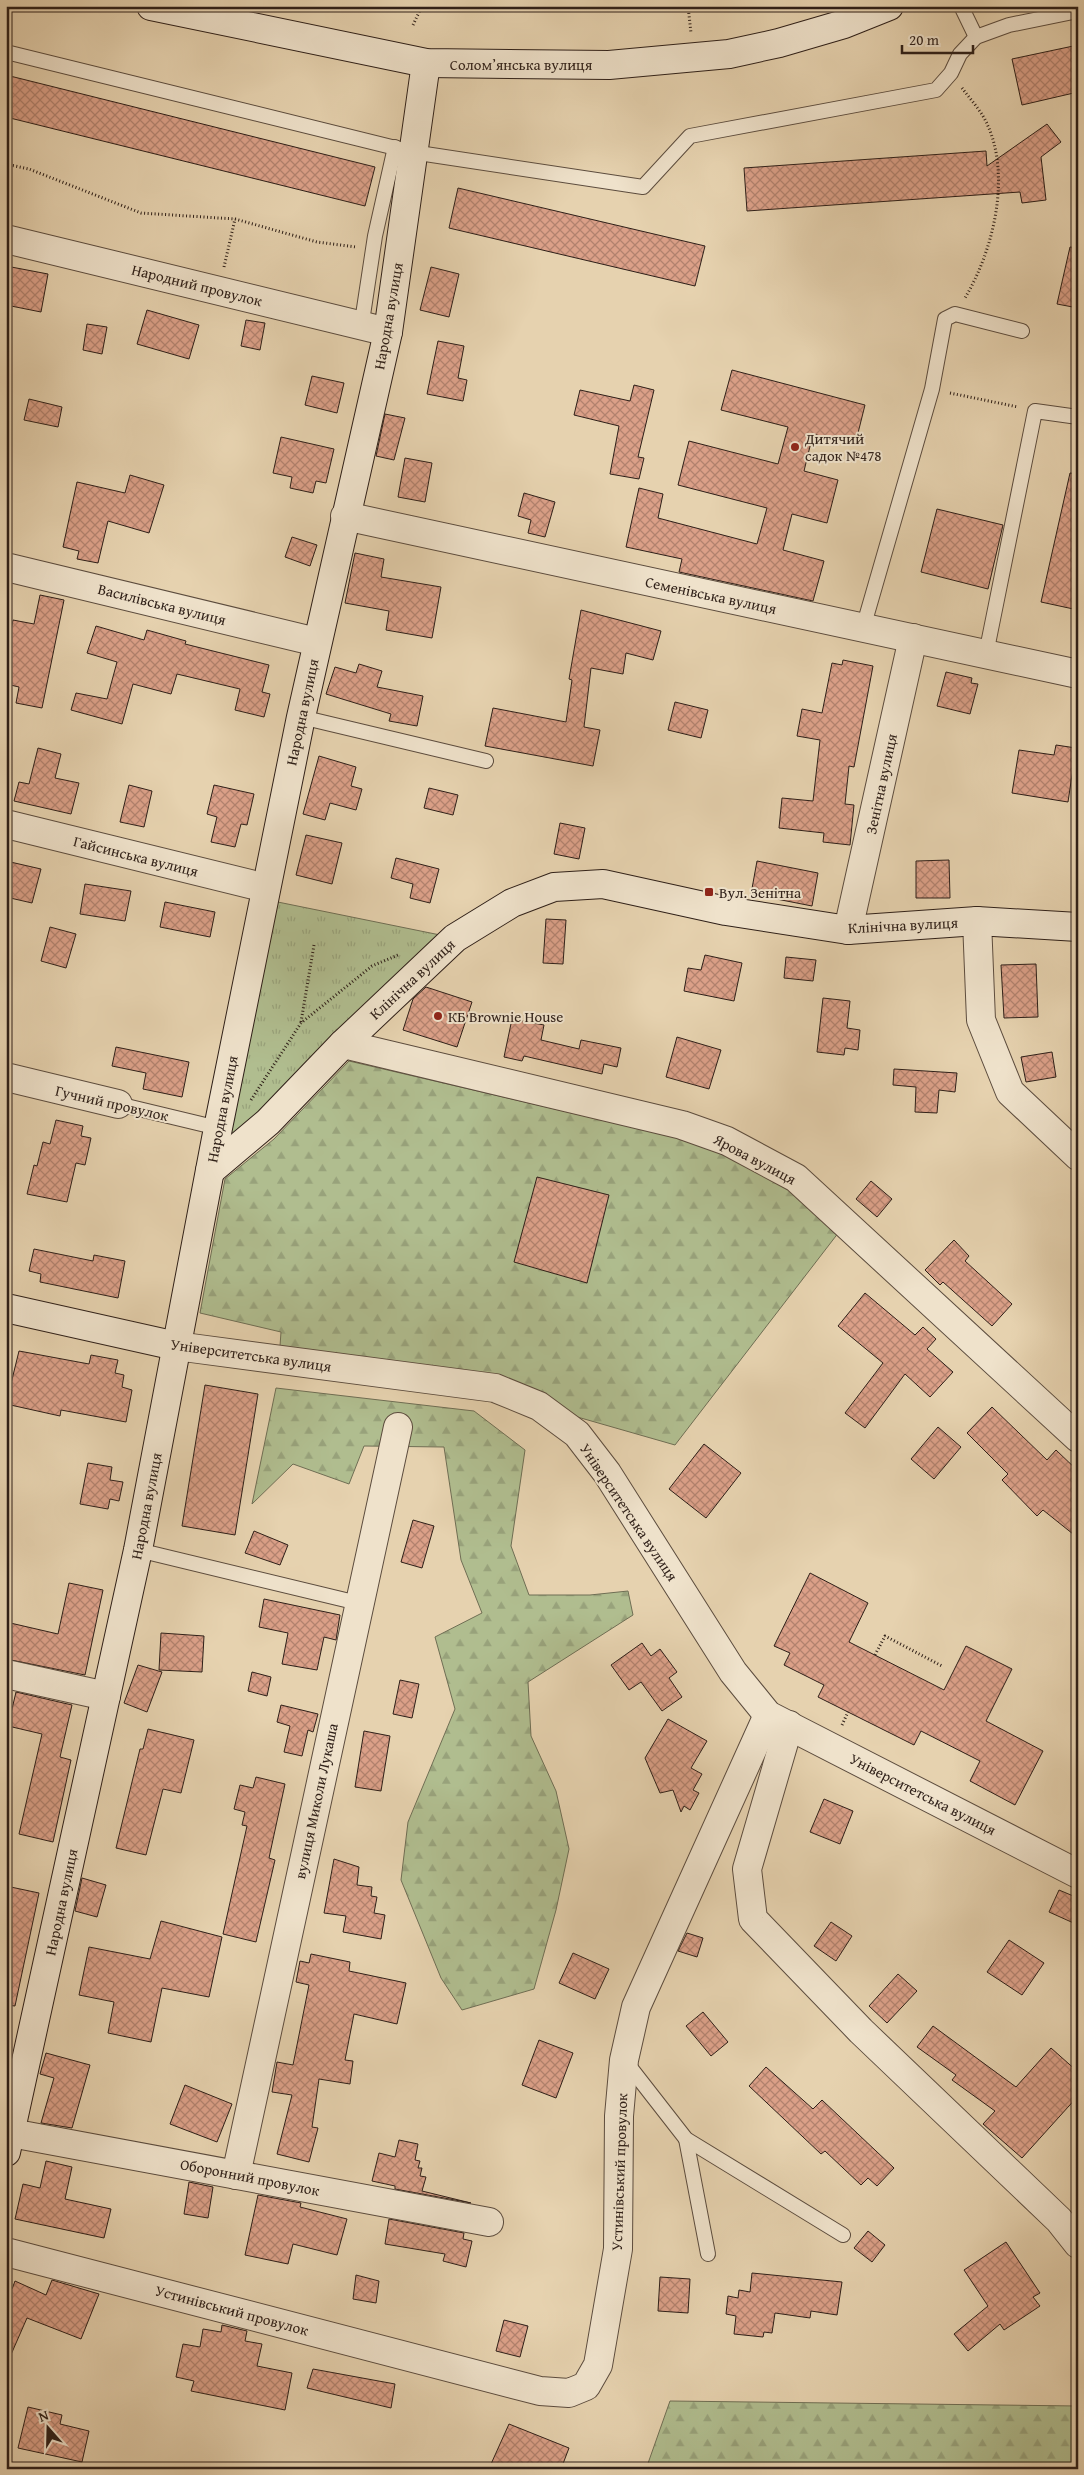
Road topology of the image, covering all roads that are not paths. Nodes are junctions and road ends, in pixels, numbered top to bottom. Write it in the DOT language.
graph roads {
  1 [pos="889,6"];
  2 [pos="961,6"];
  3 [pos="157,7"];
  4 [pos="1078,10"];
  5 [pos="976,36"];
  6 [pos="6,52"];
  7 [pos="426,63"];
  8 [pos="404,150"];
  9 [pos="6,238"];
  10 [pos="377,329"];
  11 [pos="1022,331"];
  12 [pos="1078,417"];
  13 [pos="345,516"];
  14 [pos="6,566"];
  15 [pos="863,628"];
  16 [pos="913,638"];
  17 [pos="317,642"];
  18 [pos="986,654"];
  19 [pos="1078,674"];
  20 [pos="301,717"];
  21 [pos="486,761"];
  22 [pos="6,824"];
  23 [pos="266,888"];
  24 [pos="977,921"];
  25 [pos="1078,927"];
  26 [pos="848,930"];
  27 [pos="343,1044"];
  28 [pos="6,1077"];
  29 [pos="118,1104"];
  30 [pos="218,1128"];
  31 [pos="1078,1156"];
  32 [pos="210,1171"];
  33 [pos="6,1308"];
  34 [pos="176,1346"];
  35 [pos="398,1427"];
  36 [pos="1078,1438"];
  37 [pos="138,1550"];
  38 [pos="358,1603"];
  39 [pos="6,1674"];
  40 [pos="106,1696"];
  41 [pos="778,1720"];
  42 [pos="1078,1874"];
  43 [pos="624,2060"];
  44 [pos="686,2140"];
  45 [pos="8,2142"];
  46 [pos="236,2175"];
  47 [pos="489,2222"];
  48 [pos="843,2235"];
  49 [pos="1078,2244"];
  50 [pos="6,2252"];
  51 [pos="708,2254"];
  1 -- 7 [label="street, Соломʼянська вулиця"];
  2 -- 5 [label="lane"];
  3 -- 7 [label="street, Соломʼянська вулиця"];
  4 -- 5 [label="lane"];
  5 -- 8 [label="lane"];
  6 -- 8 [label="lane"];
  7 -- 8 [label="street, Народна вулиця"];
  8 -- 10 [label="street, Народна вулиця"];
  8 -- 10 [label="lane"];
  9 -- 10 [label="street, Народний провулок"];
  10 -- 13 [label="street, Народна вулиця"];
  11 -- 15 [label="lane"];
  12 -- 18 [label="lane"];
  13 -- 15 [label="street, Семенівська вулиця"];
  13 -- 17 [label="street, Народна вулиця"];
  14 -- 17 [label="street, Василівська вулиця"];
  15 -- 16 [label="street, Семенівська вулиця"];
  16 -- 18 [label="street, Семенівська вулиця"];
  16 -- 26 [label="street, Зенітна вулиця"];
  17 -- 20 [label="street, Народна вулиця"];
  18 -- 19 [label="street, Семенівська вулиця"];
  20 -- 21 [label="lane"];
  20 -- 23 [label="street, Народна вулиця"];
  22 -- 23 [label="street, Гайсинська вулиця"];
  23 -- 30 [label="street, Народна вулиця"];
  24 -- 25 [label="street, Клінічна вулиця"];
  24 -- 26 [label="street, Клінічна вулиця"];
  24 -- 31 [label="street"];
  26 -- 27 [label="street, Клінічна вулиця"];
  27 -- 32 [label="street, Клінічна вулиця"];
  27 -- 36 [label="street, Ярова вулиця"];
  28 -- 29 [label="street, Гучний провулок"];
  29 -- 30 [label="lane, Гучний провулок"];
  30 -- 32 [label="street, Народна вулиця"];
  32 -- 34 [label="street, Народна вулиця"];
  33 -- 34 [label="street, Університетська вулиця"];
  34 -- 37 [label="street, Народна вулиця"];
  34 -- 41 [label="street, Університетська вулиця"];
  35 -- 38 [label="street, вулиця Миколи Лукаша"];
  37 -- 38 [label="lane"];
  37 -- 40 [label="street, Народна вулиця"];
  38 -- 46 [label="street, вулиця Миколи Лукаша"];
  39 -- 40 [label="street"];
  40 -- 45 [label="street, Народна вулиця"];
  41 -- 42 [label="street, Університетська вулиця"];
  41 -- 43 [label="street, Устинівський провулок"];
  41 -- 49 [label="street"];
  43 -- 44 [label="lane"];
  43 -- 50 [label="street, Устинівський провулок"];
  44 -- 48 [label="lane"];
  44 -- 51 [label="lane"];
  45 -- 46 [label="street, Оборонний провулок"];
  46 -- 47 [label="street, Оборонний провулок"];
}
